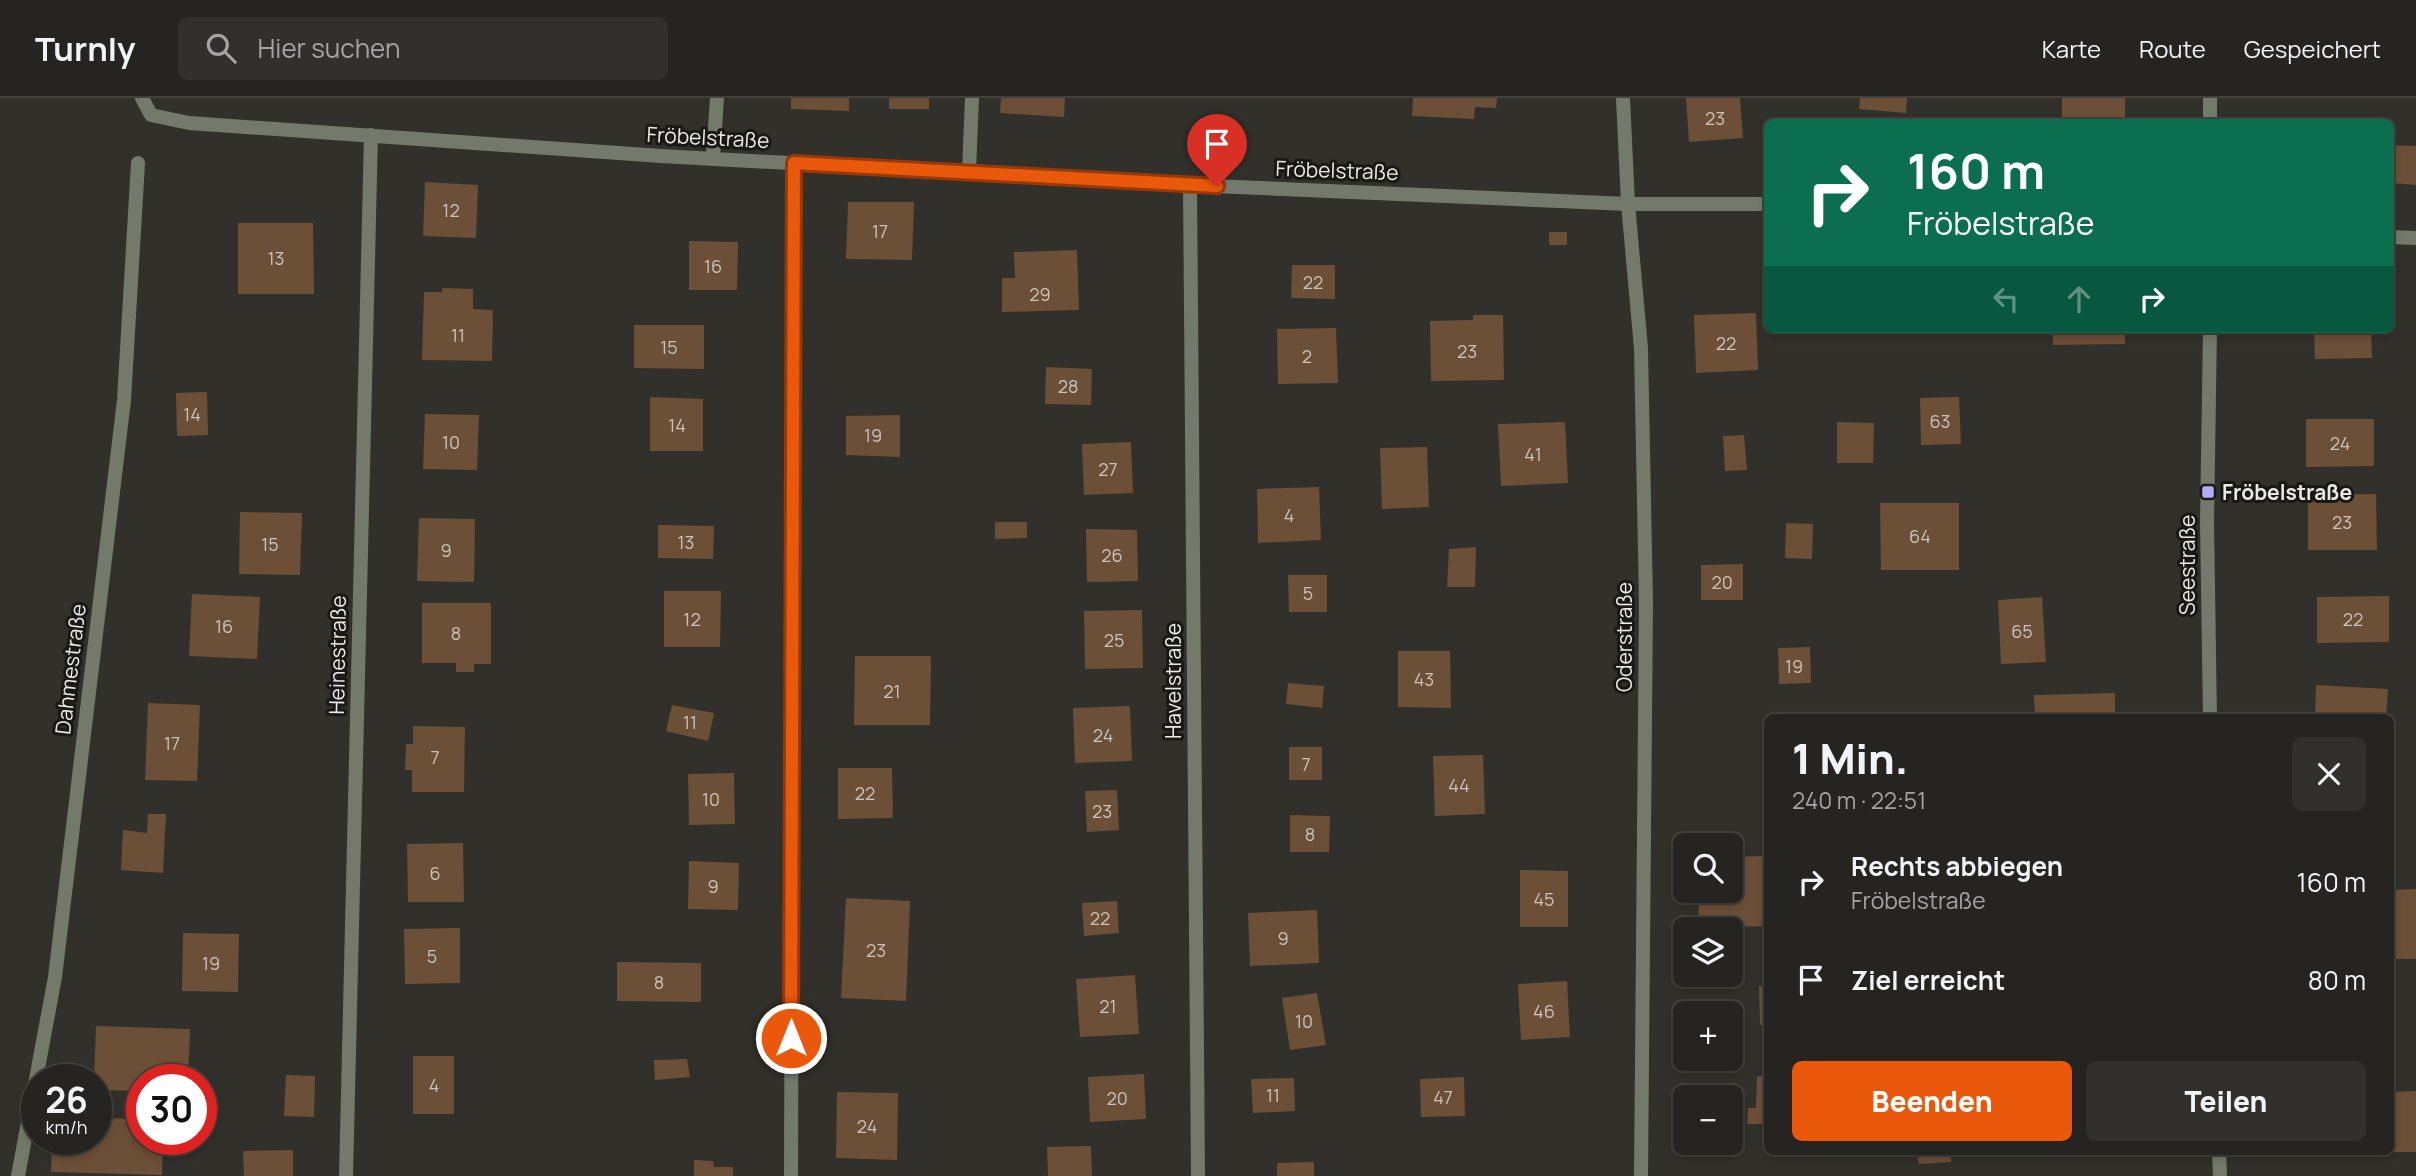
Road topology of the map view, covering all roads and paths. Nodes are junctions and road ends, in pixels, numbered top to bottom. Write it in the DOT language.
graph roads {
  1 [pos="142,98"];
  2 [pos="717,98"];
  3 [pos="972,98"];
  4 [pos="1623,98"];
  5 [pos="2210,98"];
  6 [pos="2210,119"];
  7 [pos="371,135"];
  8 [pos="713,158"];
  9 [pos="138,163"];
  10 [pos="794,163"];
  11 [pos="969,172"];
  12 [pos="1190,185"];
  13 [pos="1628,204"];
  14 [pos="1764,204"];
  15 [pos="2394,237"];
  16 [pos="2416,239"];
  17 [pos="2210,333"];
  18 [pos="2210,714"];
  19 [pos="2219,1155"];
  20 [pos="18,1176"];
  21 [pos="345,1176"];
  22 [pos="791,1176"];
  23 [pos="1198,1176"];
  24 [pos="1641,1176"];
  25 [pos="2220,1176"];
  1 -- 7 [label="street, Fröbelstraße"];
  2 -- 8 [label="street"];
  3 -- 11 [label="street"];
  4 -- 13 [label="street, Oderstraße"];
  5 -- 6 [label="street"];
  7 -- 8 [label="street, Fröbelstraße"];
  7 -- 21 [label="street, Heinestraße"];
  8 -- 10 [label="street, Fröbelstraße"];
  9 -- 20 [label="street, Dahmestraße"];
  10 -- 11 [label="street, Fröbelstraße"];
  10 -- 22 [label="street"];
  11 -- 12 [label="street, Fröbelstraße"];
  12 -- 13 [label="street, Fröbelstraße"];
  12 -- 23 [label="street, Havelstraße"];
  13 -- 14 [label="street, Fröbelstraße"];
  13 -- 24 [label="street, Oderstraße"];
  15 -- 16 [label="street"];
  17 -- 18 [label="street, Seestraße"];
  19 -- 25 [label="street"];
}
